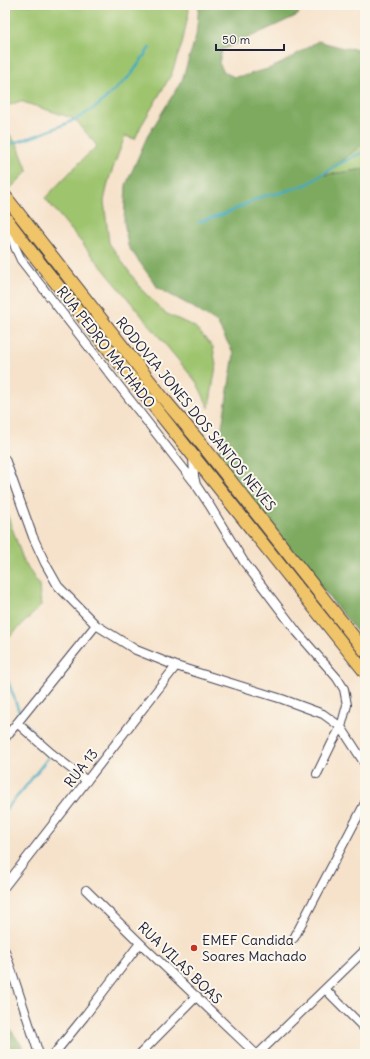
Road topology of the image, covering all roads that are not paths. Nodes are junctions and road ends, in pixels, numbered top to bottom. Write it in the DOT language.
graph roads {
  1 [pos="5,196"];
  2 [pos="6,218"];
  3 [pos="193,457"];
  4 [pos="5,459"];
  5 [pos="196,485"];
  6 [pos="96,625"];
  7 [pos="365,651"];
  8 [pos="176,666"];
  9 [pos="365,672"];
  10 [pos="17,723"];
  11 [pos="341,727"];
  12 [pos="5,738"];
  13 [pos="365,764"];
  14 [pos="317,774"];
  15 [pos="87,781"];
  16 [pos="365,803"];
  17 [pos="5,886"];
  18 [pos="86,890"];
  19 [pos="294,938"];
  20 [pos="140,943"];
  21 [pos="365,950"];
  22 [pos="5,951"];
  23 [pos="325,989"];
  24 [pos="197,996"];
  25 [pos="365,1029"];
  26 [pos="39,1054"];
  27 [pos="54,1054"];
  28 [pos="140,1054"];
  29 [pos="257,1054"];
  1 -- 7 [label="main road, RODOVIA JONES DOS SANTOS NEVES"];
  2 -- 3 [label="main road, RODOVIA JONES DOS SANTOS NEVES"];
  2 -- 5 [label="street, RUA PEDRO MACHADO"];
  3 -- 5 [label="street, RUA PEDRO MACHADO"];
  3 -- 9 [label="main road, RODOVIA JONES DOS SANTOS NEVES"];
  4 -- 6 [label="street"];
  5 -- 11 [label="street, RUA PEDRO MACHADO"];
  6 -- 8 [label="street"];
  6 -- 10 [label="street"];
  8 -- 11 [label="street"];
  8 -- 15 [label="street, RUA 13"];
  10 -- 12 [label="street"];
  10 -- 15 [label="street"];
  11 -- 13 [label="street"];
  11 -- 14 [label="street, RUA PEDRO MACHADO"];
  15 -- 17 [label="street, RUA 13"];
  16 -- 19 [label="street"];
  18 -- 20 [label="street, RUA VILAS BOAS"];
  20 -- 24 [label="street, RUA VILAS BOAS"];
  20 -- 27 [label="street"];
  21 -- 23 [label="street"];
  22 -- 26 [label="street"];
  23 -- 25 [label="street"];
  23 -- 29 [label="street"];
  24 -- 28 [label="street"];
  24 -- 29 [label="street, RUA VILAS BOAS"];
}
